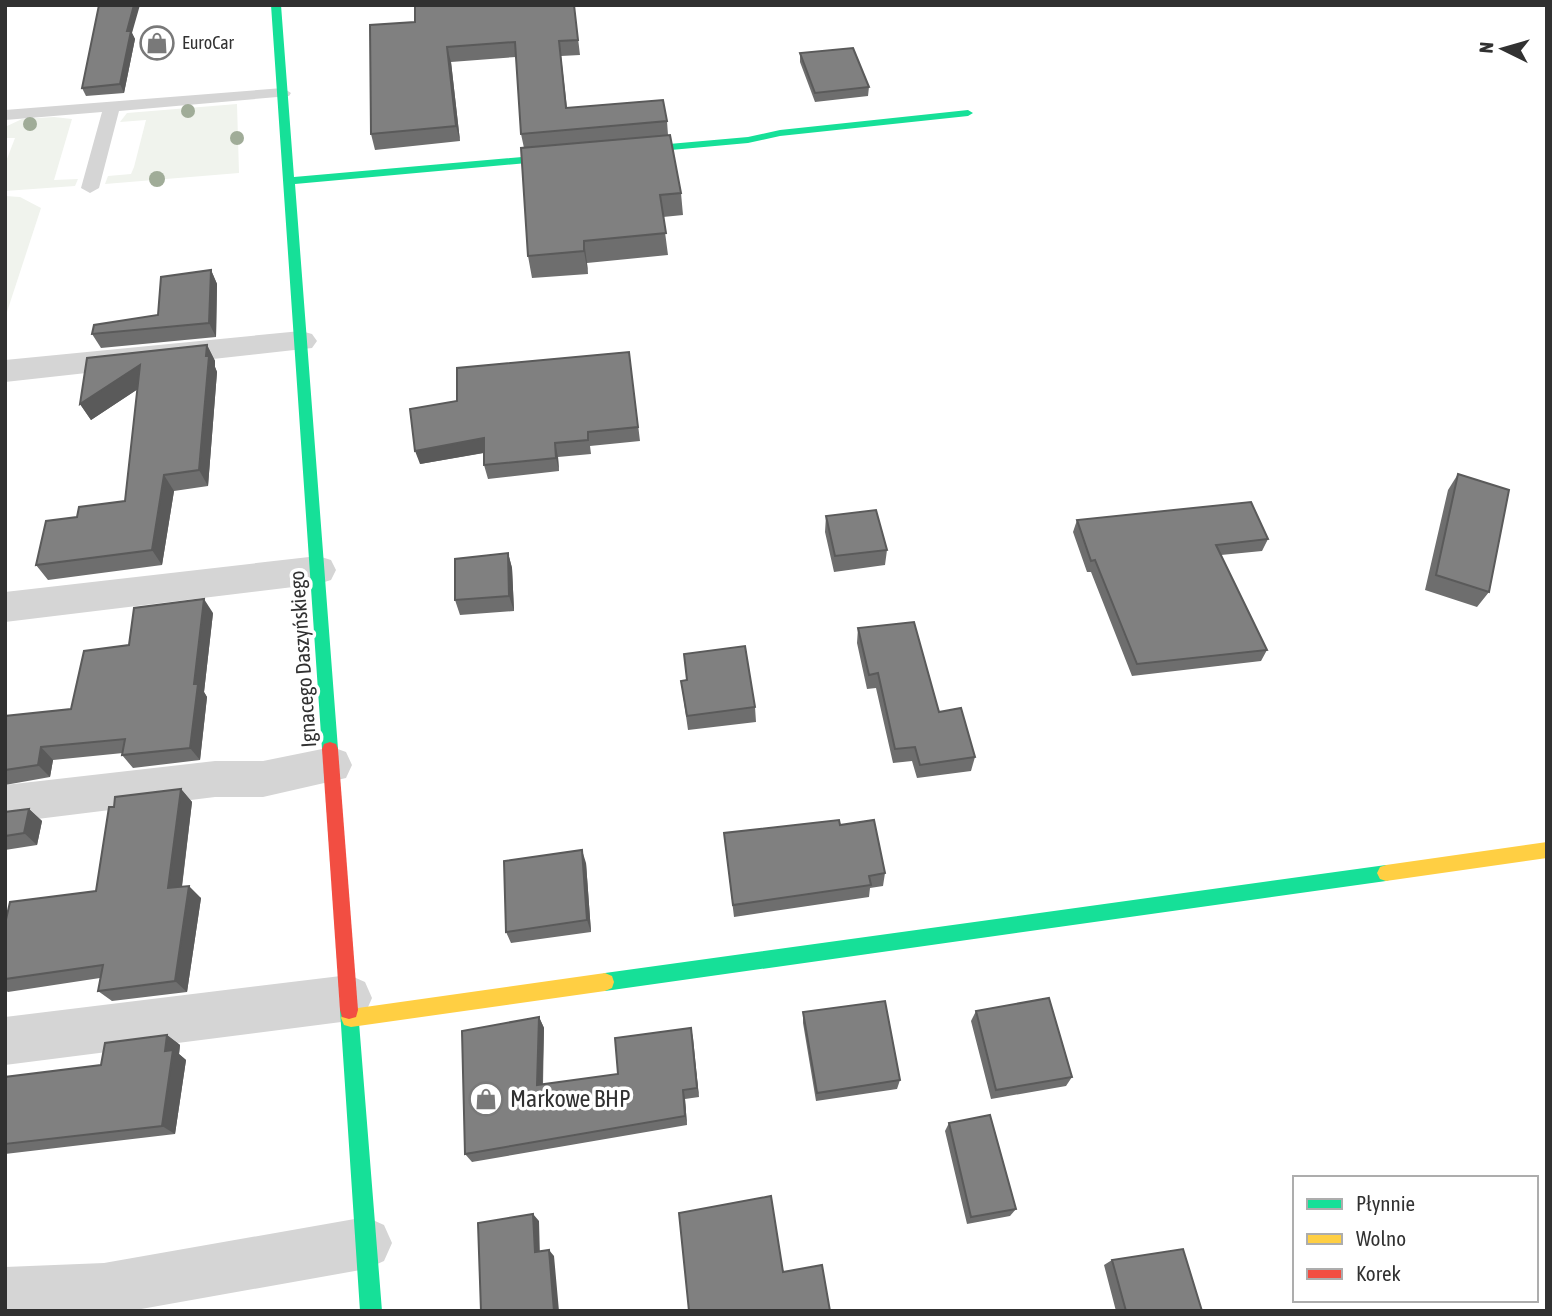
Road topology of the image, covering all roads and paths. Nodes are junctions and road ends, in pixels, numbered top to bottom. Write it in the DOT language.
graph roads {
  1 [pos="276,5"];
  2 [pos="283,93"];
  3 [pos="112,107"];
  4 [pos="968,113"];
  5 [pos="5,115"];
  6 [pos="289,181"];
  7 [pos="90,188"];
  8 [pos="301,341"];
  9 [pos="5,371"];
  10 [pos="318,570"];
  11 [pos="5,607"];
  12 [pos="332,765"];
  13 [pos="5,804"];
  14 [pos="1547,850"];
  15 [pos="350,1008"];
  16 [pos="5,1041"];
  17 [pos="366,1243"];
  18 [pos="5,1293"];
  19 [pos="371,1311"];
  1 -- 2 [label="street, Ignacego Daszyńskiego"];
  2 -- 3 [label="lane"];
  2 -- 6 [label="street, Ignacego Daszyńskiego"];
  3 -- 5 [label="lane"];
  3 -- 7 [label="lane"];
  4 -- 6 [label="street"];
  6 -- 8 [label="street, Ignacego Daszyńskiego"];
  8 -- 9 [label="street"];
  8 -- 10 [label="street, Ignacego Daszyńskiego"];
  10 -- 11 [label="street"];
  10 -- 12 [label="street, Ignacego Daszyńskiego"];
  12 -- 13 [label="street"];
  12 -- 15 [label="street, Ignacego Daszyńskiego"];
  14 -- 15 [label="street"];
  15 -- 16 [label="street"];
  15 -- 17 [label="street, Ignacego Daszyńskiego"];
  17 -- 18 [label="street"];
  17 -- 19 [label="street, Ignacego Daszyńskiego"];
}
